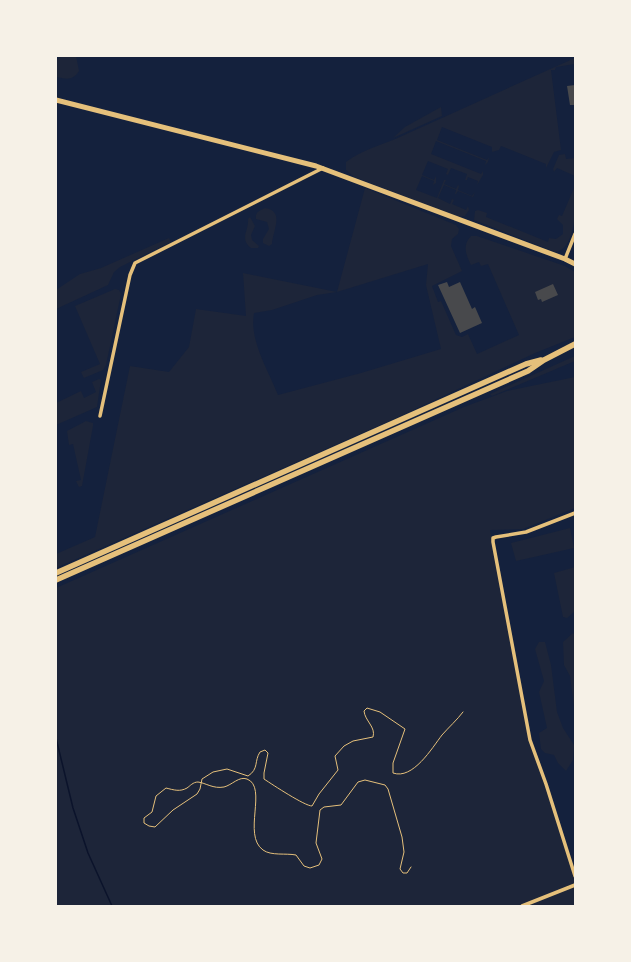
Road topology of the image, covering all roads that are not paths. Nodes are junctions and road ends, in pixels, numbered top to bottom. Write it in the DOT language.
graph roads {
  1 [pos="56,100"];
  2 [pos="323,168"];
  3 [pos="575,234"];
  4 [pos="565,259"];
  5 [pos="575,264"];
  6 [pos="575,344"];
  7 [pos="544,360"];
  8 [pos="100,416"];
  9 [pos="575,513"];
  10 [pos="56,573"];
  11 [pos="56,580"];
  12 [pos="575,876"];
  13 [pos="575,885"];
  14 [pos="522,906"];
  1 -- 2 [label="main road"];
  2 -- 4 [label="main road"];
  2 -- 8 [label="street"];
  3 -- 4 [label="street"];
  4 -- 5 [label="main road"];
  6 -- 7 [label="main road"];
  7 -- 10 [label="main road"];
  7 -- 11 [label="main road"];
  9 -- 12 [label="street"];
  13 -- 14 [label="street"];
}
